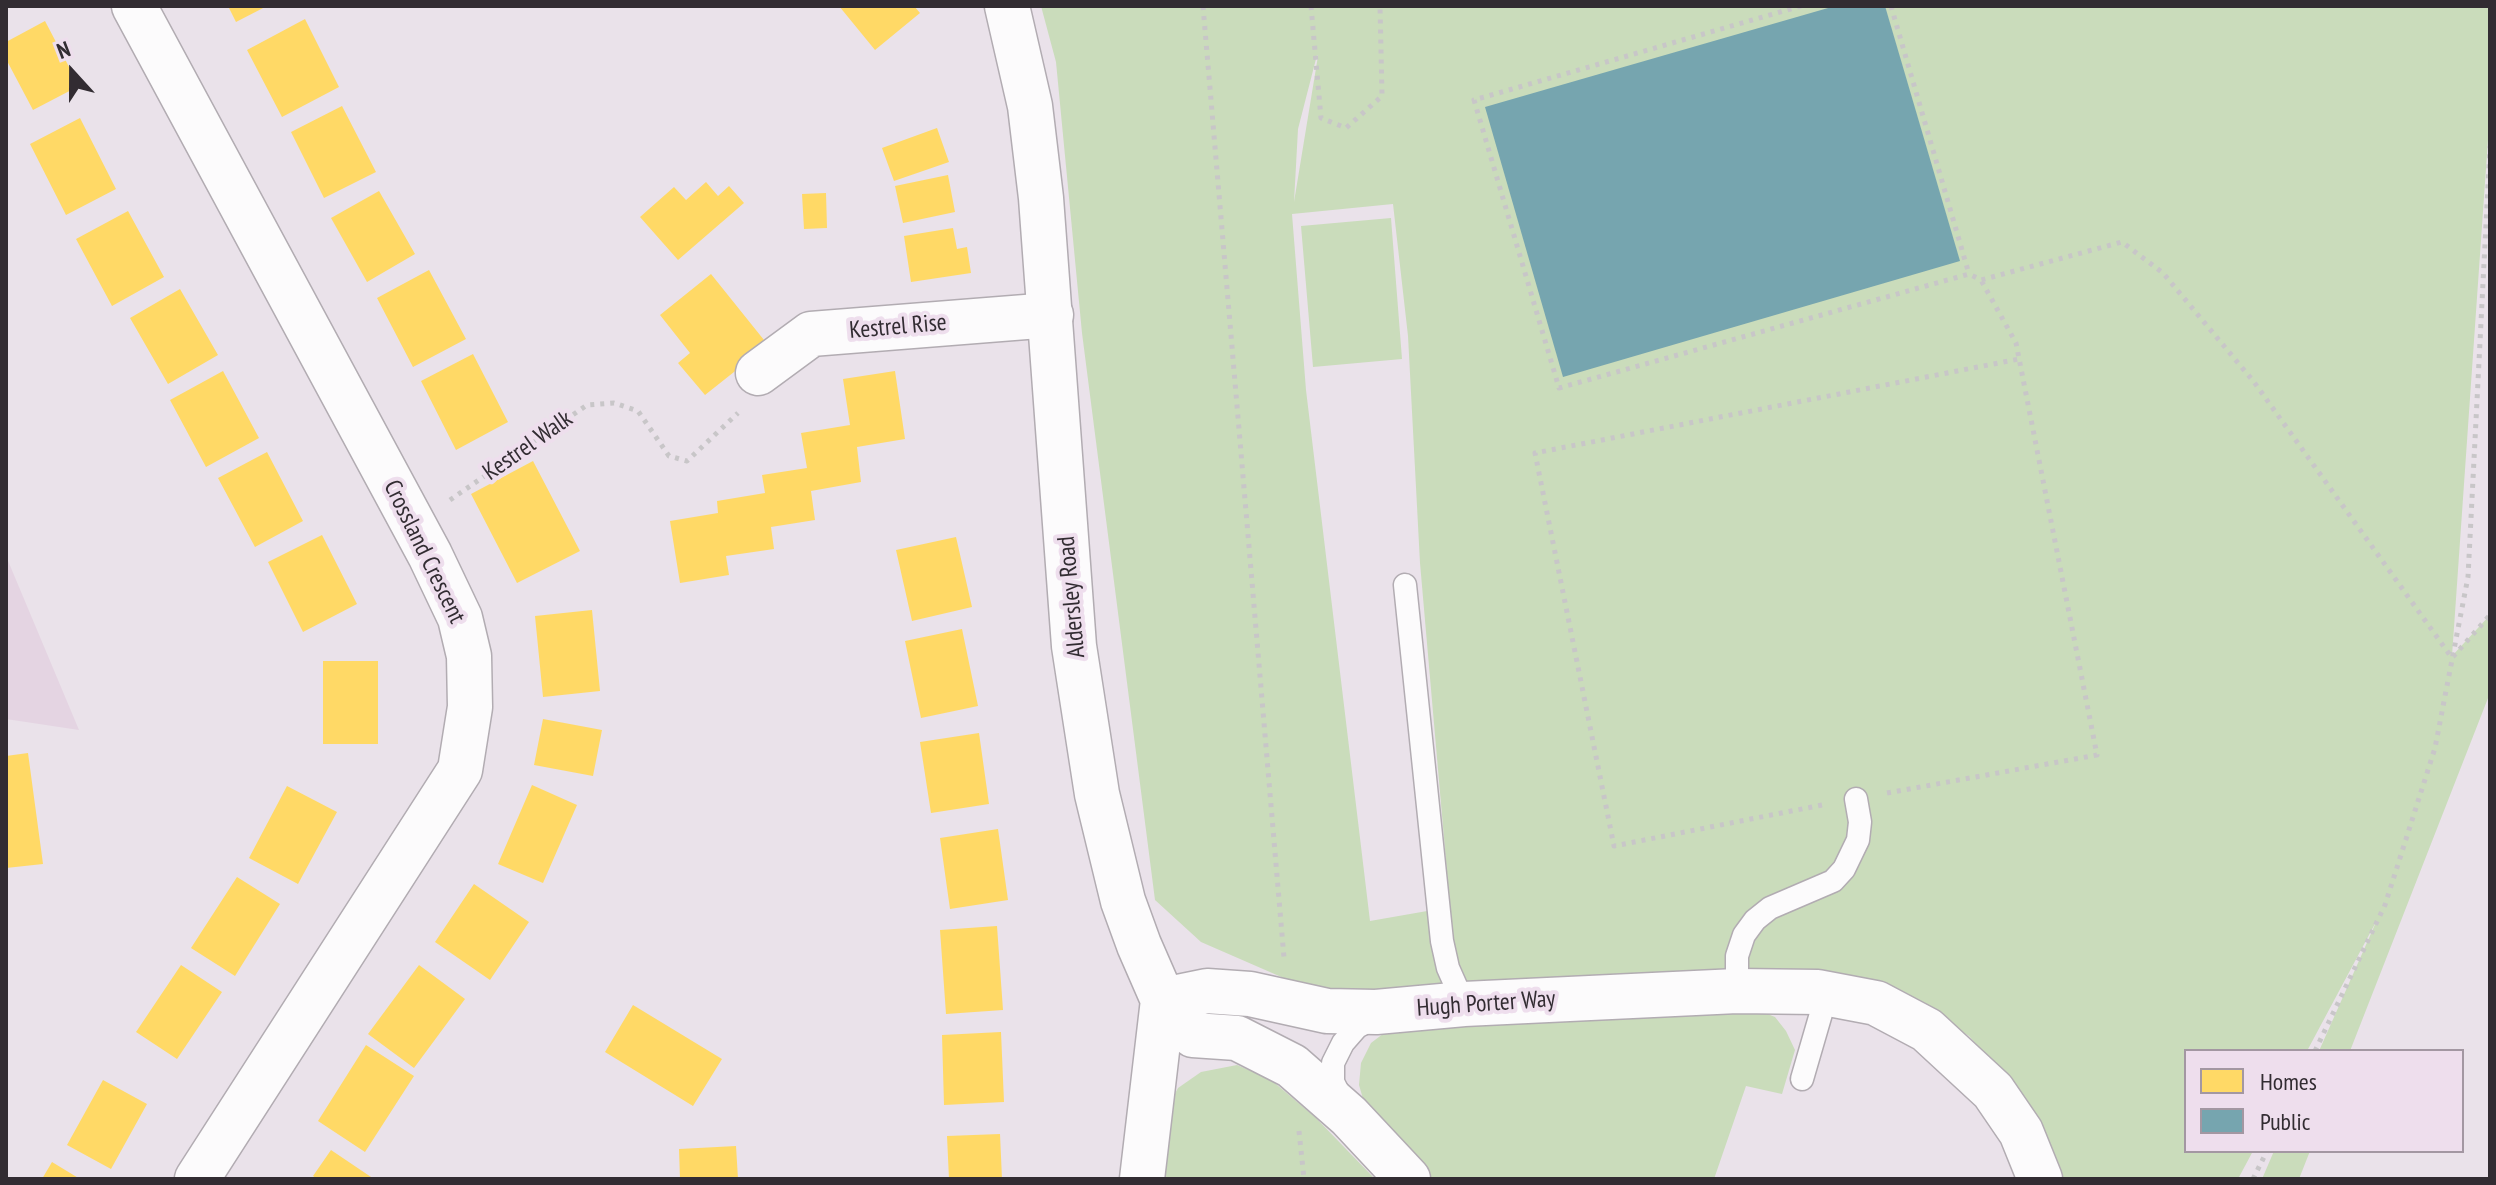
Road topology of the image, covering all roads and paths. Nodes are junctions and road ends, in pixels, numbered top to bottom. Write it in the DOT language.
graph roads {
  1 [pos="134,6"];
  2 [pos="1007,6"];
  3 [pos="1203,6"];
  4 [pos="1311,6"];
  5 [pos="1380,6"];
  6 [pos="1801,6"];
  7 [pos="1891,6"];
  8 [pos="2490,146"];
  9 [pos="1969,274"];
  10 [pos="1981,280"];
  11 [pos="1051,315"];
  12 [pos="2019,359"];
  13 [pos="758,373"];
  14 [pos="413,525"];
  15 [pos="1405,585"];
  16 [pos="2490,615"];
  17 [pos="2452,658"];
  18 [pos="1856,799"];
  19 [pos="1737,991"];
  20 [pos="1827,993"];
  21 [pos="1163,1000"];
  22 [pos="1288,1001"];
  23 [pos="1464,1004"];
  24 [pos="1387,1011"];
  25 [pos="2316,1049"];
  26 [pos="1802,1079"];
  27 [pos="1349,1116"];
  28 [pos="2266,1153"];
  29 [pos="197,1179"];
  30 [pos="1142,1179"];
  31 [pos="1408,1179"];
  32 [pos="2040,1179"];
  33 [pos="2253,1179"];
  1 -- 14 [label="street, Crossland Crescent"];
  2 -- 11 [label="street, Aldersley Road"];
  3 -- 22 [label="path"];
  4 -- 5 [label="path"];
  6 -- 9 [label="path"];
  7 -- 9 [label="path"];
  8 -- 17 [label="path"];
  9 -- 10 [label="path"];
  10 -- 12 [label="path"];
  10 -- 17 [label="path"];
  11 -- 13 [label="street, Kestrel Rise"];
  11 -- 21 [label="street, Aldersley Road"];
  12 -- 18 [label="path"];
  12 -- 18 [label="path"];
  13 -- 14 [label="path, Kestrel Walk"];
  14 -- 29 [label="street, Crossland Crescent"];
  15 -- 23 [label="lane"];
  16 -- 17 [label="path"];
  17 -- 25 [label="path"];
  18 -- 19 [label="lane"];
  19 -- 20 [label="street, Hugh Porter Way"];
  19 -- 23 [label="street, Hugh Porter Way"];
  20 -- 26 [label="lane"];
  20 -- 32 [label="street, Hugh Porter Way"];
  21 -- 22 [label="street, Hugh Porter Way"];
  21 -- 27 [label="street"];
  21 -- 30 [label="street"];
  22 -- 24 [label="street, Hugh Porter Way"];
  23 -- 24 [label="street, Hugh Porter Way"];
  24 -- 27 [label="lane"];
  27 -- 31 [label="street"];
  28 -- 33 [label="path"];
}
